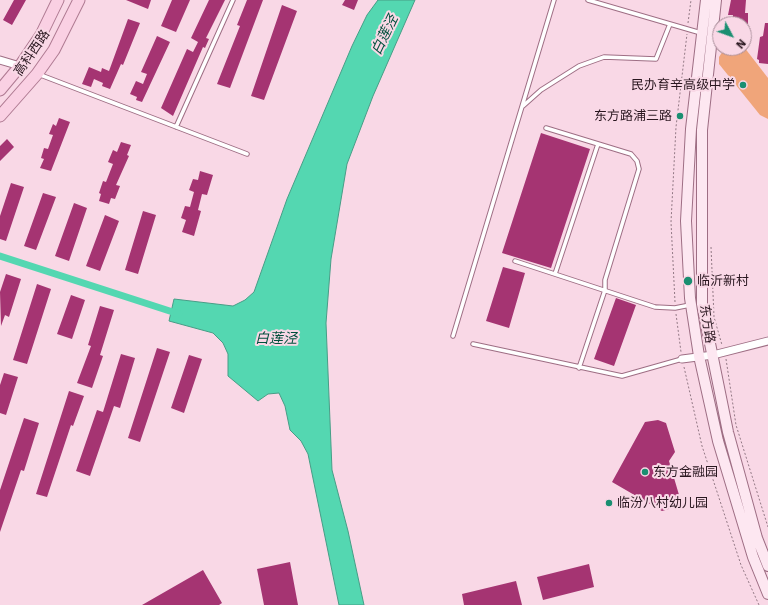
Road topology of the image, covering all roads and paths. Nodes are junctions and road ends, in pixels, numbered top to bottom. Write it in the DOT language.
graph roads {
  1 [pos="58,0"];
  2 [pos="80,0"];
  3 [pos="233,0"];
  4 [pos="554,0"];
  5 [pos="588,0"];
  6 [pos="706,0"];
  7 [pos="716,0"];
  8 [pos="670,24"];
  9 [pos="702,34"];
  10 [pos="0,60"];
  11 [pos="20,66"];
  12 [pos="37,74"];
  13 [pos="0,90"];
  14 [pos="522,107"];
  15 [pos="0,116"];
  16 [pos="176,127"];
  17 [pos="546,128"];
  18 [pos="598,144"];
  19 [pos="247,154"];
  20 [pos="711,243"];
  21 [pos="515,261"];
  22 [pos="555,274"];
  23 [pos="605,290"];
  24 [pos="691,304"];
  25 [pos="453,336"];
  26 [pos="768,341"];
  27 [pos="473,344"];
  28 [pos="725,352"];
  29 [pos="713,355"];
  30 [pos="699,356"];
  31 [pos="682,359"];
  32 [pos="579,368"];
  33 [pos="768,527"];
  34 [pos="768,566"];
  35 [pos="768,594"];
  1 -- 11 [label="main road, 高科西路"];
  2 -- 12 [label="main road, 高科西路"];
  3 -- 16 [label="lane"];
  4 -- 14 [label="lane"];
  5 -- 8 [label="lane"];
  6 -- 9 [label="main road, 东方路"];
  7 -- 29 [label="main road, 东方路"];
  8 -- 9 [label="lane"];
  8 -- 14 [label="lane"];
  9 -- 24 [label="main road, 东方路"];
  10 -- 11 [label="street"];
  11 -- 13 [label="main road, 高科西路"];
  12 -- 15 [label="main road, 高科西路"];
  12 -- 16 [label="lane"];
  14 -- 25 [label="lane"];
  16 -- 19 [label="lane"];
  17 -- 18 [label="lane"];
  18 -- 22 [label="lane"];
  18 -- 23 [label="lane"];
  20 -- 28 [label="path, 东方路"];
  21 -- 22 [label="lane"];
  22 -- 23 [label="lane"];
  23 -- 24 [label="lane"];
  23 -- 32 [label="lane"];
  24 -- 30 [label="main road, 东方路"];
  26 -- 28 [label="street"];
  27 -- 32 [label="lane"];
  28 -- 29 [label="street"];
  28 -- 33 [label="path, 东方路"];
  29 -- 30 [label="street"];
  29 -- 34 [label="main road, 东方路"];
  30 -- 31 [label="street"];
  30 -- 35 [label="main road, 东方路"];
  31 -- 32 [label="lane"];
}
